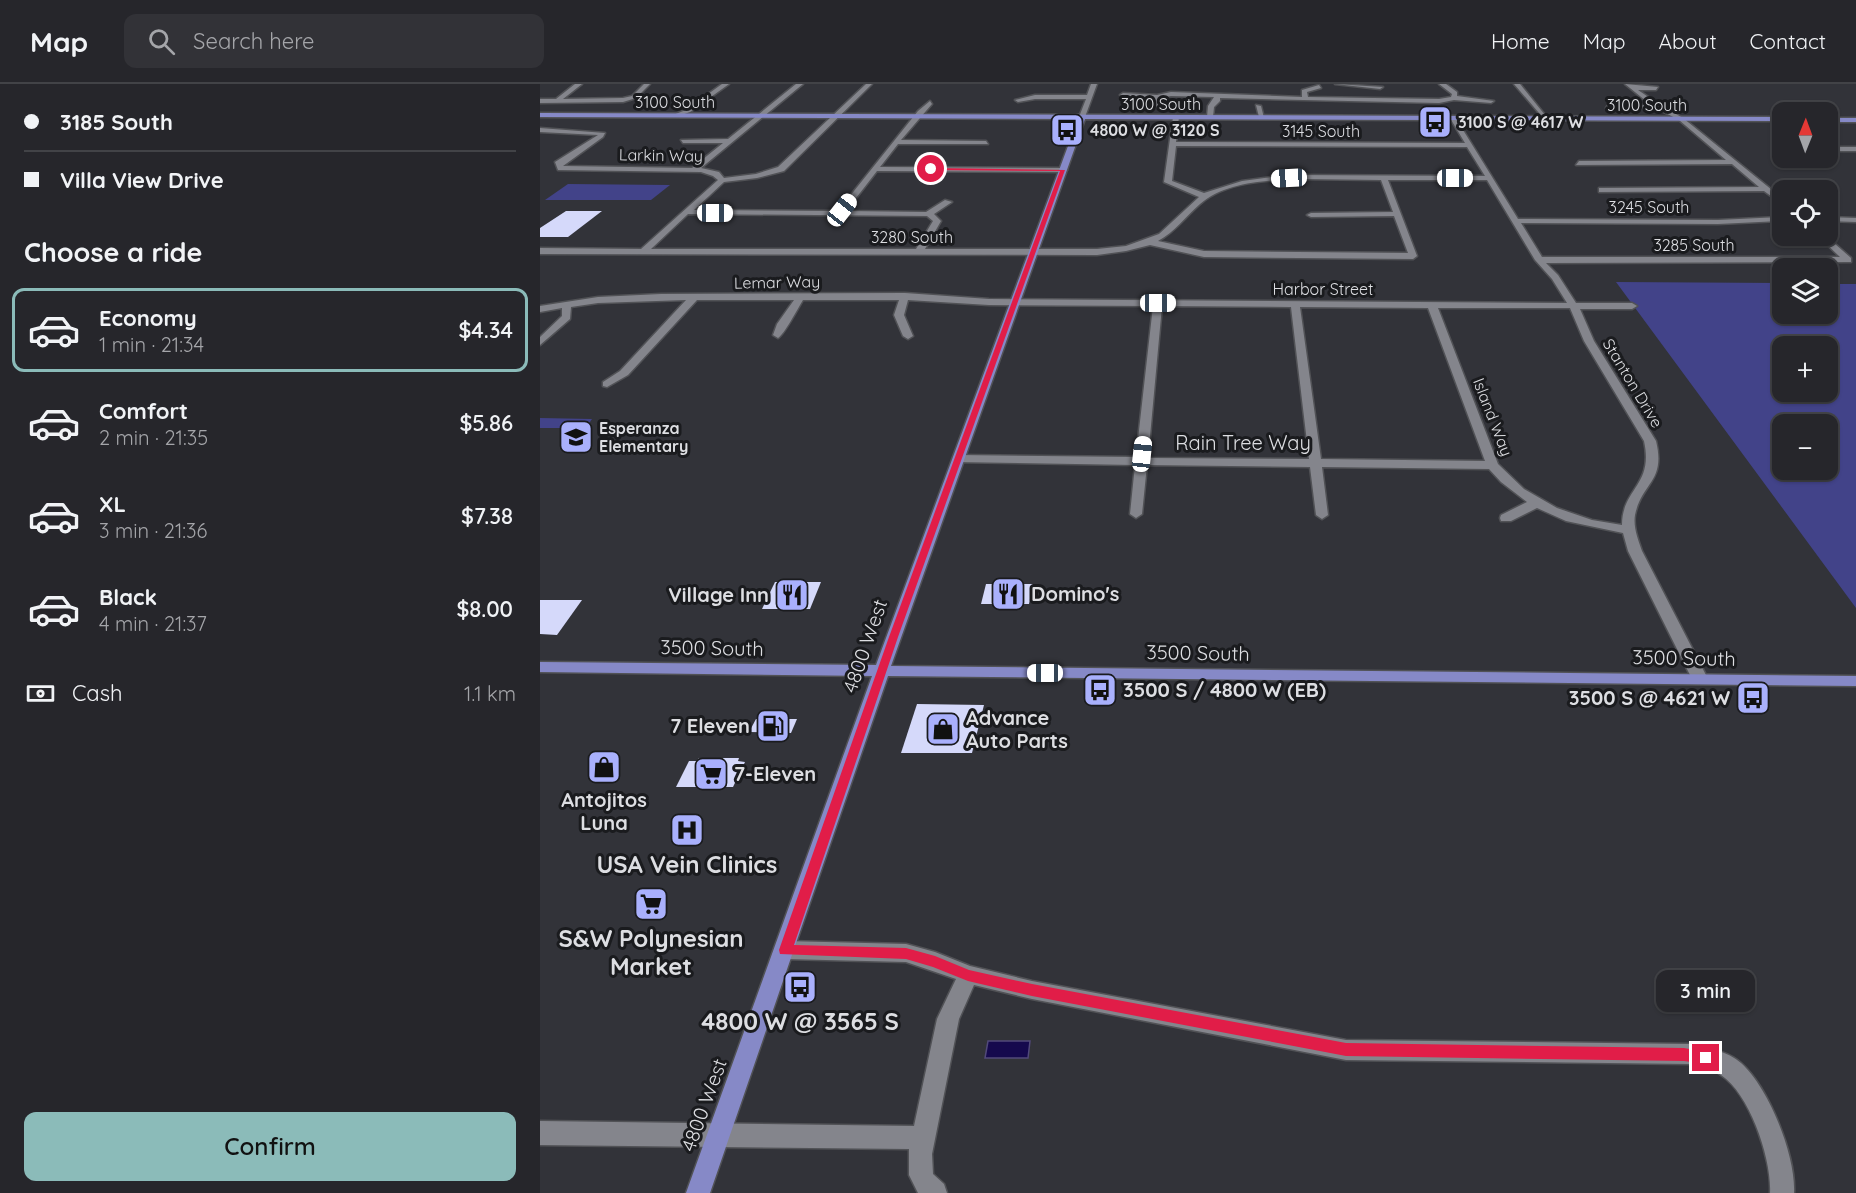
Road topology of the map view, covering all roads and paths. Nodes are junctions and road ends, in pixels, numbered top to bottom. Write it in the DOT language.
graph roads {
  1 [pos="579,84"];
  2 [pos="647,84"];
  3 [pos="716,84"];
  4 [pos="726,84"];
  5 [pos="799,84"];
  6 [pos="869,84"];
  7 [pos="948,84"];
  8 [pos="959,84"];
  9 [pos="1094,84"];
  10 [pos="1338,84"];
  11 [pos="1442,84"];
  12 [pos="1517,84"];
  13 [pos="1355,85"];
  14 [pos="1630,86"];
  15 [pos="1319,87"];
  16 [pos="1380,87"];
  17 [pos="1656,88"];
  18 [pos="1395,92"];
  19 [pos="1123,95"];
  20 [pos="1089,97"];
  21 [pos="1217,97"];
  22 [pos="1632,97"];
  23 [pos="1642,97"];
  24 [pos="1657,97"];
  25 [pos="1157,98"];
  26 [pos="1454,98"];
  27 [pos="1305,99"];
  28 [pos="1390,99"];
  29 [pos="1018,100"];
  30 [pos="1348,100"];
  31 [pos="540,101"];
  32 [pos="557,101"];
  33 [pos="1432,101"];
  34 [pos="1491,101"];
  35 [pos="930,103"];
  36 [pos="1156,105"];
  37 [pos="1258,106"];
  38 [pos="1608,107"];
  39 [pos="1661,107"];
  40 [pos="1683,107"];
  41 [pos="1439,114"];
  42 [pos="540,115"];
  43 [pos="676,115"];
  44 [pos="760,116"];
  45 [pos="837,116"];
  46 [pos="917,116"];
  47 [pos="1082,117"];
  48 [pos="1176,117"];
  49 [pos="1210,117"];
  50 [pos="1262,117"];
  51 [pos="1352,118"];
  52 [pos="1453,118"];
  53 [pos="1546,118"];
  54 [pos="1682,119"];
  55 [pos="1772,120"];
  56 [pos="1838,120"];
  57 [pos="1856,120"];
  58 [pos="540,130"];
  59 [pos="683,141"];
  60 [pos="728,141"];
  61 [pos="896,142"];
  62 [pos="986,142"];
  63 [pos="1172,144"];
  64 [pos="1469,145"];
  65 [pos="1838,148"];
  66 [pos="1856,149"];
  67 [pos="1733,162"];
  68 [pos="1579,163"];
  69 [pos="875,169"];
  70 [pos="694,170"];
  71 [pos="1063,170"];
  72 [pos="1270,171"];
  73 [pos="1277,178"];
  74 [pos="1384,178"];
  75 [pos="1490,178"];
  76 [pos="722,180"];
  77 [pos="1766,189"];
  78 [pos="1602,190"];
  79 [pos="1772,194"];
  80 [pos="1204,196"];
  81 [pos="948,202"];
  82 [pos="687,212"];
  83 [pos="840,213"];
  84 [pos="927,214"];
  85 [pos="1396,214"];
  86 [pos="1311,215"];
  87 [pos="1772,219"];
  88 [pos="1838,219"];
  89 [pos="1856,220"];
  90 [pos="1516,221"];
  91 [pos="1149,242"];
  92 [pos="1833,246"];
  93 [pos="540,251"];
  94 [pos="642,252"];
  95 [pos="919,252"];
  96 [pos="1033,253"];
  97 [pos="1539,260"];
  98 [pos="801,296"];
  99 [pos="694,297"];
  100 [pos="905,297"];
  101 [pos="1015,302"];
  102 [pos="1158,303"];
  103 [pos="1296,304"];
  104 [pos="566,305"];
  105 [pos="1432,305"];
  106 [pos="1573,305"];
  107 [pos="1632,306"];
  108 [pos="540,309"];
  109 [pos="778,335"];
  110 [pos="908,336"];
  111 [pos="540,342"];
  112 [pos="607,384"];
  113 [pos="958,459"];
  114 [pos="1141,462"];
  115 [pos="1316,463"];
  116 [pos="1492,465"];
  117 [pos="1536,503"];
  118 [pos="1136,514"];
  119 [pos="1322,515"];
  120 [pos="1506,518"];
  121 [pos="1628,530"];
  122 [pos="540,667"];
  123 [pos="882,671"];
  124 [pos="1700,679"];
  125 [pos="1856,681"];
  126 [pos="785,950"];
  127 [pos="968,975"];
  128 [pos="540,1133"];
  129 [pos="719,1136"];
  130 [pos="923,1138"];
  131 [pos="698,1193"];
  132 [pos="935,1193"];
  133 [pos="1782,1193"];
  1 -- 32 [label="street"];
  2 -- 32 [label="street"];
  3 -- 43 [label="street"];
  4 -- 43 [label="street"];
  5 -- 44 [label="street"];
  6 -- 45 [label="street"];
  7 -- 8 [label="street"];
  9 -- 20 [label="street"];
  10 -- 13 [label="street"];
  11 -- 26 [label="street"];
  12 -- 53 [label="street"];
  13 -- 16 [label="street"];
  13 -- 30 [label="street"];
  14 -- 17 [label="street"];
  14 -- 23 [label="street"];
  15 -- 27 [label="street"];
  18 -- 28 [label="street"];
  19 -- 25 [label="street"];
  20 -- 29 [label="street"];
  20 -- 47 [label="street"];
  21 -- 25 [label="street"];
  21 -- 27 [label="street"];
  21 -- 49 [label="street"];
  22 -- 23 [label="street"];
  23 -- 24 [label="street"];
  23 -- 39 [label="street"];
  25 -- 36 [label="street"];
  26 -- 33 [label="street"];
  26 -- 34 [label="street"];
  27 -- 30 [label="street"];
  28 -- 30 [label="street"];
  28 -- 33 [label="street"];
  30 -- 51 [label="street"];
  31 -- 32 [label="street"];
  33 -- 41 [label="street"];
  35 -- 46 [label="street"];
  37 -- 50 [label="street"];
  38 -- 39 [label="street"];
  39 -- 40 [label="street"];
  39 -- 54 [label="street"];
  42 -- 43 [label="main road, 3100 South"];
  43 -- 44 [label="main road, 3100 South"];
  44 -- 45 [label="main road, 3100 South"];
  44 -- 60 [label="street"];
  45 -- 46 [label="main road, 3100 South"];
  45 -- 76 [label="street"];
  46 -- 47 [label="main road, 3100 South"];
  46 -- 61 [label="street"];
  47 -- 48 [label="main road, 3100 South"];
  47 -- 71 [label="main road, 4800 West"];
  48 -- 49 [label="main road, 3100 South"];
  48 -- 63 [label="street"];
  49 -- 50 [label="main road, 3100 South"];
  50 -- 51 [label="main road, 3100 South"];
  51 -- 52 [label="main road, 3100 South"];
  52 -- 53 [label="main road, 3100 South"];
  52 -- 64 [label="street, Stanton Drive"];
  53 -- 54 [label="main road, 3100 South"];
  54 -- 55 [label="main road, 3100 South"];
  54 -- 67 [label="street"];
  56 -- 57 [label="main road"];
  58 -- 70 [label="street, Larkin Way"];
  59 -- 60 [label="street"];
  60 -- 70 [label="street"];
  61 -- 62 [label="street"];
  61 -- 69 [label="street"];
  63 -- 64 [label="street, 3145 South"];
  63 -- 80 [label="street"];
  64 -- 75 [label="street, Stanton Drive"];
  65 -- 66 [label="street"];
  67 -- 68 [label="street"];
  67 -- 77 [label="street"];
  69 -- 71 [label="street"];
  69 -- 83 [label="street"];
  70 -- 76 [label="street, Larkin Way"];
  71 -- 96 [label="main road, 4800 West"];
  72 -- 73 [label="street"];
  73 -- 74 [label="street"];
  73 -- 80 [label="street"];
  74 -- 75 [label="street"];
  74 -- 85 [label="street"];
  75 -- 90 [label="street, Stanton Drive"];
  76 -- 82 [label="street, Larkin Way"];
  77 -- 78 [label="street"];
  77 -- 79 [label="street"];
  80 -- 91 [label="street"];
  81 -- 84 [label="street"];
  82 -- 83 [label="street"];
  82 -- 94 [label="street, Larkin Way"];
  83 -- 84 [label="street"];
  84 -- 95 [label="street"];
  85 -- 86 [label="street"];
  85 -- 91 [label="street"];
  87 -- 90 [label="street, 3245 South"];
  88 -- 89 [label="street"];
  90 -- 97 [label="street, Stanton Drive"];
  91 -- 96 [label="street, 3280 South"];
  92 -- 97 [label="street, 3285 South"];
  93 -- 94 [label="street"];
  94 -- 95 [label="street, 3280 South"];
  95 -- 96 [label="street, 3280 South"];
  96 -- 101 [label="main road, 4800 West"];
  97 -- 106 [label="street, Stanton Drive"];
  98 -- 99 [label="street, Lemar Way"];
  98 -- 100 [label="street, Lemar Way"];
  98 -- 109 [label="street"];
  99 -- 104 [label="street, Lemar Way"];
  99 -- 112 [label="street"];
  100 -- 101 [label="street, Lemar Way"];
  100 -- 110 [label="street"];
  101 -- 102 [label="street, Harbor Street"];
  101 -- 113 [label="main road, 4800 West"];
  102 -- 103 [label="street, Harbor Street"];
  102 -- 114 [label="street"];
  103 -- 105 [label="street, Harbor Street"];
  103 -- 115 [label="street"];
  104 -- 108 [label="street, Lemar Way"];
  104 -- 111 [label="street"];
  105 -- 106 [label="street, Harbor Street"];
  105 -- 116 [label="street, Island Way"];
  106 -- 107 [label="street, Harbor Street"];
  106 -- 121 [label="street, Stanton Drive"];
  113 -- 114 [label="street, Rain Tree Way"];
  113 -- 123 [label="main road, 4800 West"];
  114 -- 115 [label="street, Rain Tree Way"];
  114 -- 118 [label="street"];
  115 -- 116 [label="street, Rain Tree Way"];
  115 -- 119 [label="street"];
  116 -- 117 [label="street, Island Way"];
  117 -- 120 [label="street"];
  117 -- 121 [label="street, Island Way"];
  121 -- 124 [label="street"];
  122 -- 123 [label="main road, 3500 South"];
  123 -- 124 [label="main road, 3500 South"];
  123 -- 126 [label="main road, 4800 West"];
  124 -- 125 [label="main road, 3500 South"];
  126 -- 127 [label="street"];
  126 -- 129 [label="main road, 4800 West"];
  127 -- 130 [label="street"];
  127 -- 133 [label="street"];
  128 -- 129 [label="street"];
  129 -- 130 [label="street"];
  129 -- 131 [label="main road, 4800 West"];
  130 -- 132 [label="street"];
}
